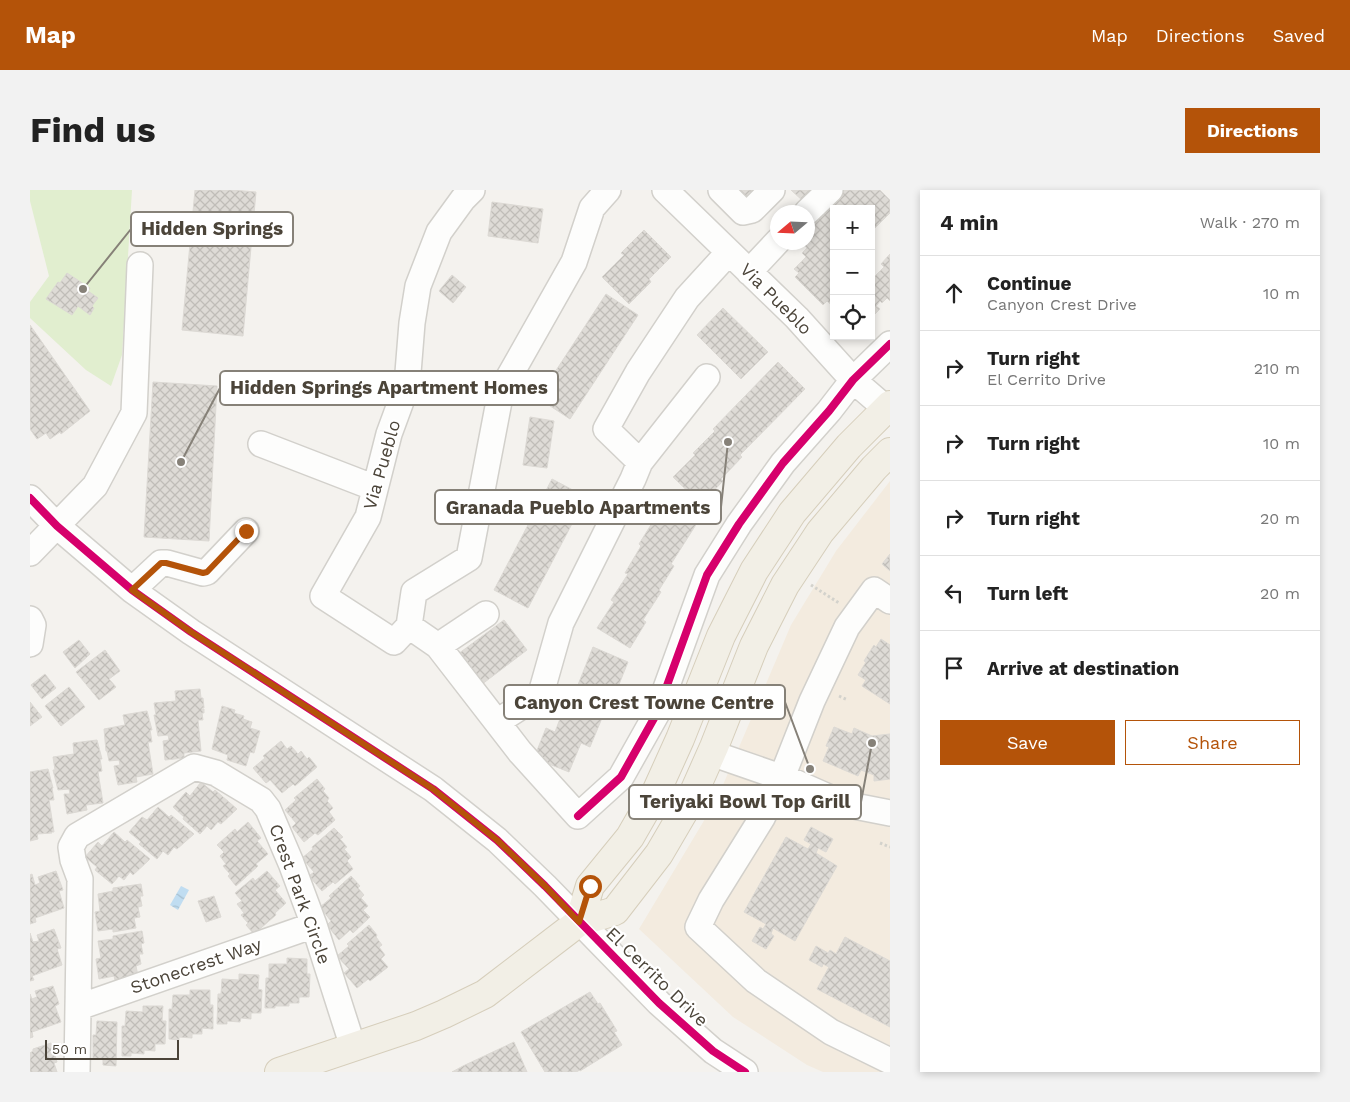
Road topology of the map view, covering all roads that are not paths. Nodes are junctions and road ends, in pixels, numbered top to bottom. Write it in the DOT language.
graph roads {
  1 [pos="472,190"];
  2 [pos="608,190"];
  3 [pos="721,190"];
  4 [pos="772,190"];
  5 [pos="830,190"];
  6 [pos="673,193"];
  7 [pos="814,205"];
  8 [pos="770,250"];
  9 [pos="729,252"];
  10 [pos="140,265"];
  11 [pos="749,272"];
  12 [pos="890,344"];
  13 [pos="707,377"];
  14 [pos="853,380"];
  15 [pos="889,413"];
  16 [pos="261,444"];
  17 [pos="890,452"];
  18 [pos="640,462"];
  19 [pos="375,488"];
  20 [pos="30,498"];
  21 [pos="57,526"];
  22 [pos="246,531"];
  23 [pos="30,553"];
  24 [pos="132,590"];
  25 [pos="890,601"];
  26 [pos="486,614"];
  27 [pos="30,619"];
  28 [pos="409,626"];
  29 [pos="30,644"];
  30 [pos="438,646"];
  31 [pos="497,722"];
  32 [pos="711,753"];
  33 [pos="782,777"];
  34 [pos="890,813"];
  35 [pos="579,922"];
  36 [pos="314,925"];
  37 [pos="79,1007"];
  38 [pos="353,1047"];
  39 [pos="890,1061"];
  40 [pos="77,1072"];
  41 [pos="279,1072"];
  42 [pos="745,1072"];
  1 -- 19 [label="street, Via Pueblo"];
  2 -- 28 [label="street"];
  3 -- 4 [label="street"];
  5 -- 7 [label="street"];
  6 -- 9 [label="street, Via Pueblo"];
  8 -- 11 [label="street"];
  9 -- 11 [label="street, Via Pueblo"];
  9 -- 18 [label="street"];
  10 -- 21 [label="street"];
  11 -- 14 [label="street, Via Pueblo"];
  12 -- 14 [label="street"];
  13 -- 18 [label="street"];
  14 -- 15 [label="street, Via Pueblo"];
  14 -- 31 [label="street"];
  15 -- 35 [label="main road"];
  16 -- 19 [label="street"];
  17 -- 32 [label="main road"];
  18 -- 31 [label="street"];
  19 -- 28 [label="street, Via Pueblo"];
  20 -- 21 [label="street, El Cerrito Drive"];
  21 -- 23 [label="street"];
  21 -- 24 [label="street, El Cerrito Drive"];
  22 -- 24 [label="street"];
  24 -- 35 [label="street, El Cerrito Drive"];
  25 -- 33 [label="street"];
  26 -- 30 [label="street"];
  27 -- 29 [label="street"];
  28 -- 30 [label="street"];
  30 -- 31 [label="street"];
  32 -- 33 [label="street"];
  32 -- 35 [label="main road"];
  33 -- 34 [label="street"];
  33 -- 39 [label="street"];
  35 -- 38 [label="main road"];
  35 -- 42 [label="street, El Cerrito Drive"];
  36 -- 37 [label="street, Stonecrest Way"];
  36 -- 37 [label="street, Crest Park Circle"];
  36 -- 38 [label="street, Crest Park Circle"];
  37 -- 40 [label="street, Crest Park Circle"];
  38 -- 41 [label="main road"];
}
